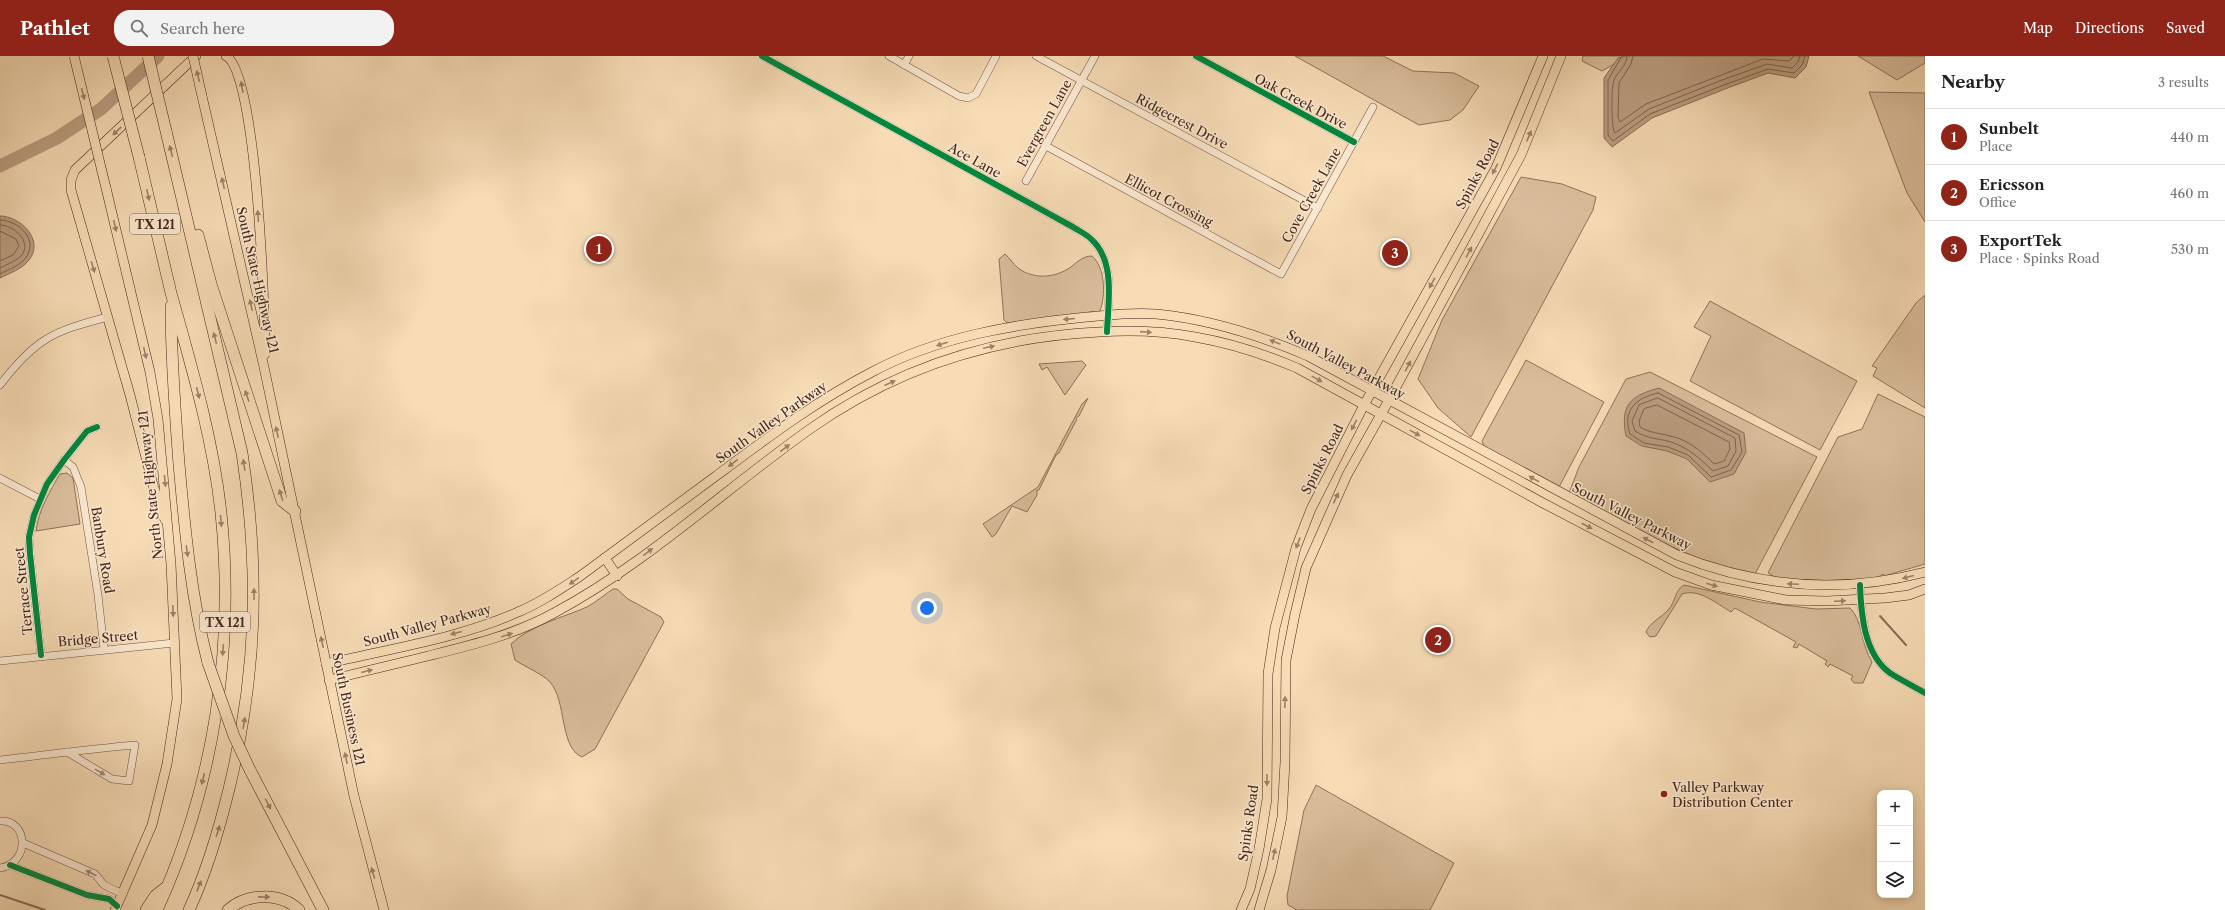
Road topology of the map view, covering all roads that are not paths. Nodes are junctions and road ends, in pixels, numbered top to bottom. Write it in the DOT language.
graph roads {
  1 [pos="74,56"];
  2 [pos="113,56"];
  3 [pos="148,56"];
  4 [pos="193,56"];
  5 [pos="196,56"];
  6 [pos="226,56"];
  7 [pos="762,56"];
  8 [pos="889,56"];
  9 [pos="909,56"];
  10 [pos="996,56"];
  11 [pos="1036,56"];
  12 [pos="1095,56"];
  13 [pos="1196,56"];
  14 [pos="1543,56"];
  15 [pos="1561,56"];
  16 [pos="904,65"];
  17 [pos="1082,81"];
  18 [pos="1373,107"];
  19 [pos="1354,142"];
  20 [pos="1046,146"];
  21 [pos="1026,181"];
  22 [pos="1318,208"];
  23 [pos="1471,213"];
  24 [pos="186,216"];
  25 [pos="1486,221"];
  26 [pos="1281,274"];
  27 [pos="171,292"];
  28 [pos="1108,315"];
  29 [pos="108,317"];
  30 [pos="1107,332"];
  31 [pos="905,358"];
  32 [pos="264,367"];
  33 [pos="912,373"];
  34 [pos="0,385"];
  35 [pos="1372,391"];
  36 [pos="1389,400"];
  37 [pos="1364,405"];
  38 [pos="1381,414"];
  39 [pos="97,427"];
  40 [pos="64,460"];
  41 [pos="0,478"];
  42 [pos="1560,493"];
  43 [pos="40,499"];
  44 [pos="1552,508"];
  45 [pos="295,511"];
  46 [pos="169,531"];
  47 [pos="605,558"];
  48 [pos="1683,558"];
  49 [pos="1675,572"];
  50 [pos="1925,572"];
  51 [pos="617,576"];
  52 [pos="1860,585"];
  53 [pos="1925,589"];
  54 [pos="1861,600"];
  55 [pos="174,643"];
  56 [pos="104,649"];
  57 [pos="41,655"];
  58 [pos="0,661"];
  59 [pos="326,664"];
  60 [pos="329,680"];
  61 [pos="1925,692"];
  62 [pos="1267,741"];
  63 [pos="1285,741"];
  64 [pos="66,752"];
  65 [pos="0,760"];
  66 [pos="0,821"];
  67 [pos="23,843"];
  68 [pos="10,865"];
  69 [pos="0,868"];
  70 [pos="168,885"];
  71 [pos="1250,889"];
  72 [pos="1264,892"];
  73 [pos="123,894"];
  74 [pos="116,908"];
  75 [pos="146,910"];
  76 [pos="157,910"];
  77 [pos="189,910"];
  78 [pos="228,910"];
  79 [pos="299,910"];
  80 [pos="323,910"];
  81 [pos="384,910"];
  82 [pos="1241,910"];
  83 [pos="1259,910"];
  1 -- 46 [label="main road, North State Highway 121, one-way, bridge"];
  2 -- 27 [label="highway, TX 121, one-way, bridge"];
  24 -- 3 [label="highway, TX 121, one-way, bridge"];
  32 -- 4 [label="main road, South State Highway 121, one-way, bridge"];
  5 -- 29 [label="main road, one-way"];
  32 -- 6 [label="main road, one-way"];
  7 -- 28 [label="street, Ace Lane"];
  8 -- 16 [label="street"];
  9 -- 16 [label="street"];
  10 -- 16 [label="street"];
  11 -- 17 [label="street, Ridgecrest Drive"];
  12 -- 17 [label="street, Evergreen Lane"];
  13 -- 19 [label="street, Oak Creek Drive"];
  14 -- 23 [label="main road, Spinks Road, one-way"];
  25 -- 15 [label="main road, one-way"];
  17 -- 20 [label="street, Evergreen Lane"];
  17 -- 22 [label="street, Ridgecrest Drive"];
  18 -- 19 [label="street, Cove Creek Lane"];
  19 -- 22 [label="street, Cove Creek Lane"];
  20 -- 21 [label="street, Evergreen Lane"];
  20 -- 26 [label="street, Ellicot Crossing"];
  22 -- 26 [label="street, Cove Creek Lane"];
  23 -- 25 [label="main road"];
  23 -- 35 [label="main road, Spinks Road, one-way"];
  45 -- 24 [label="highway, one-way"];
  77 -- 24 [label="highway, TX 121, one-way"];
  36 -- 25 [label="main road, one-way"];
  27 -- 70 [label="highway, TX 121, one-way"];
  27 -- 80 [label="highway, one-way, bridge"];
  28 -- 30 [label="street, Ace Lane"];
  28 -- 31 [label="main road, South Valley Parkway, one-way"];
  35 -- 28 [label="main road, South Valley Parkway, one-way"];
  29 -- 34 [label="street"];
  29 -- 46 [label="main road"];
  33 -- 30 [label="main road, South Valley Parkway, one-way"];
  30 -- 37 [label="main road, South Valley Parkway, one-way"];
  31 -- 33 [label="main road"];
  31 -- 47 [label="main road, South Valley Parkway, one-way"];
  45 -- 32 [label="main road, South State Highway 121, one-way"];
  51 -- 33 [label="main road, South Valley Parkway, one-way"];
  35 -- 36 [label="main road, South Valley Parkway"];
  35 -- 37 [label="main road, Spinks Road"];
  36 -- 38 [label="main road"];
  42 -- 36 [label="main road, South Valley Parkway, one-way"];
  37 -- 38 [label="main road, South Valley Parkway"];
  37 -- 62 [label="main road, Spinks Road, one-way"];
  38 -- 44 [label="main road, South Valley Parkway, one-way"];
  63 -- 38 [label="main road, one-way"];
  39 -- 40 [label="street, Terrace Street"];
  40 -- 43 [label="street, Terrace Street"];
  40 -- 56 [label="street, Banbury Road"];
  41 -- 43 [label="street"];
  42 -- 44 [label="main road"];
  48 -- 42 [label="main road, South Valley Parkway, one-way"];
  43 -- 57 [label="street, Terrace Street"];
  44 -- 49 [label="main road, South Valley Parkway, one-way"];
  59 -- 45 [label="main road, South Business 121, one-way"];
  46 -- 55 [label="main road, North State Highway 121, one-way"];
  47 -- 51 [label="main road"];
  47 -- 59 [label="main road, South Valley Parkway, one-way"];
  48 -- 49 [label="main road"];
  52 -- 48 [label="main road, South Valley Parkway, one-way"];
  49 -- 54 [label="main road, South Valley Parkway, one-way"];
  50 -- 52 [label="main road, South Valley Parkway, one-way"];
  60 -- 51 [label="main road, South Valley Parkway, one-way"];
  52 -- 54 [label="street"];
  53 -- 54 [label="main road, South Valley Parkway"];
  54 -- 61 [label="street"];
  55 -- 56 [label="street, Bridge Street"];
  55 -- 73 [label="main road, North State Highway 121"];
  56 -- 57 [label="street, Bridge Street"];
  57 -- 58 [label="street, Bridge Street"];
  59 -- 60 [label="main road, South Business 121"];
  81 -- 60 [label="main road, South Business 121, one-way"];
  62 -- 63 [label="main road"];
  62 -- 71 [label="main road, Spinks Road, one-way"];
  72 -- 63 [label="main road, one-way"];
  64 -- 64 [label="street, one-way"];
  64 -- 65 [label="street"];
  66 -- 67 [label="street"];
  67 -- 68 [label="street"];
  73 -- 67 [label="street, one-way"];
  68 -- 69 [label="street"];
  68 -- 74 [label="street"];
  70 -- 75 [label="highway"];
  70 -- 76 [label="highway"];
  71 -- 72 [label="main road"];
  71 -- 82 [label="main road, Spinks Road"];
  72 -- 83 [label="main road"];
  73 -- 74 [label="main road, North State Highway 121"];
  78 -- 79 [label="highway, one-way"];
}
